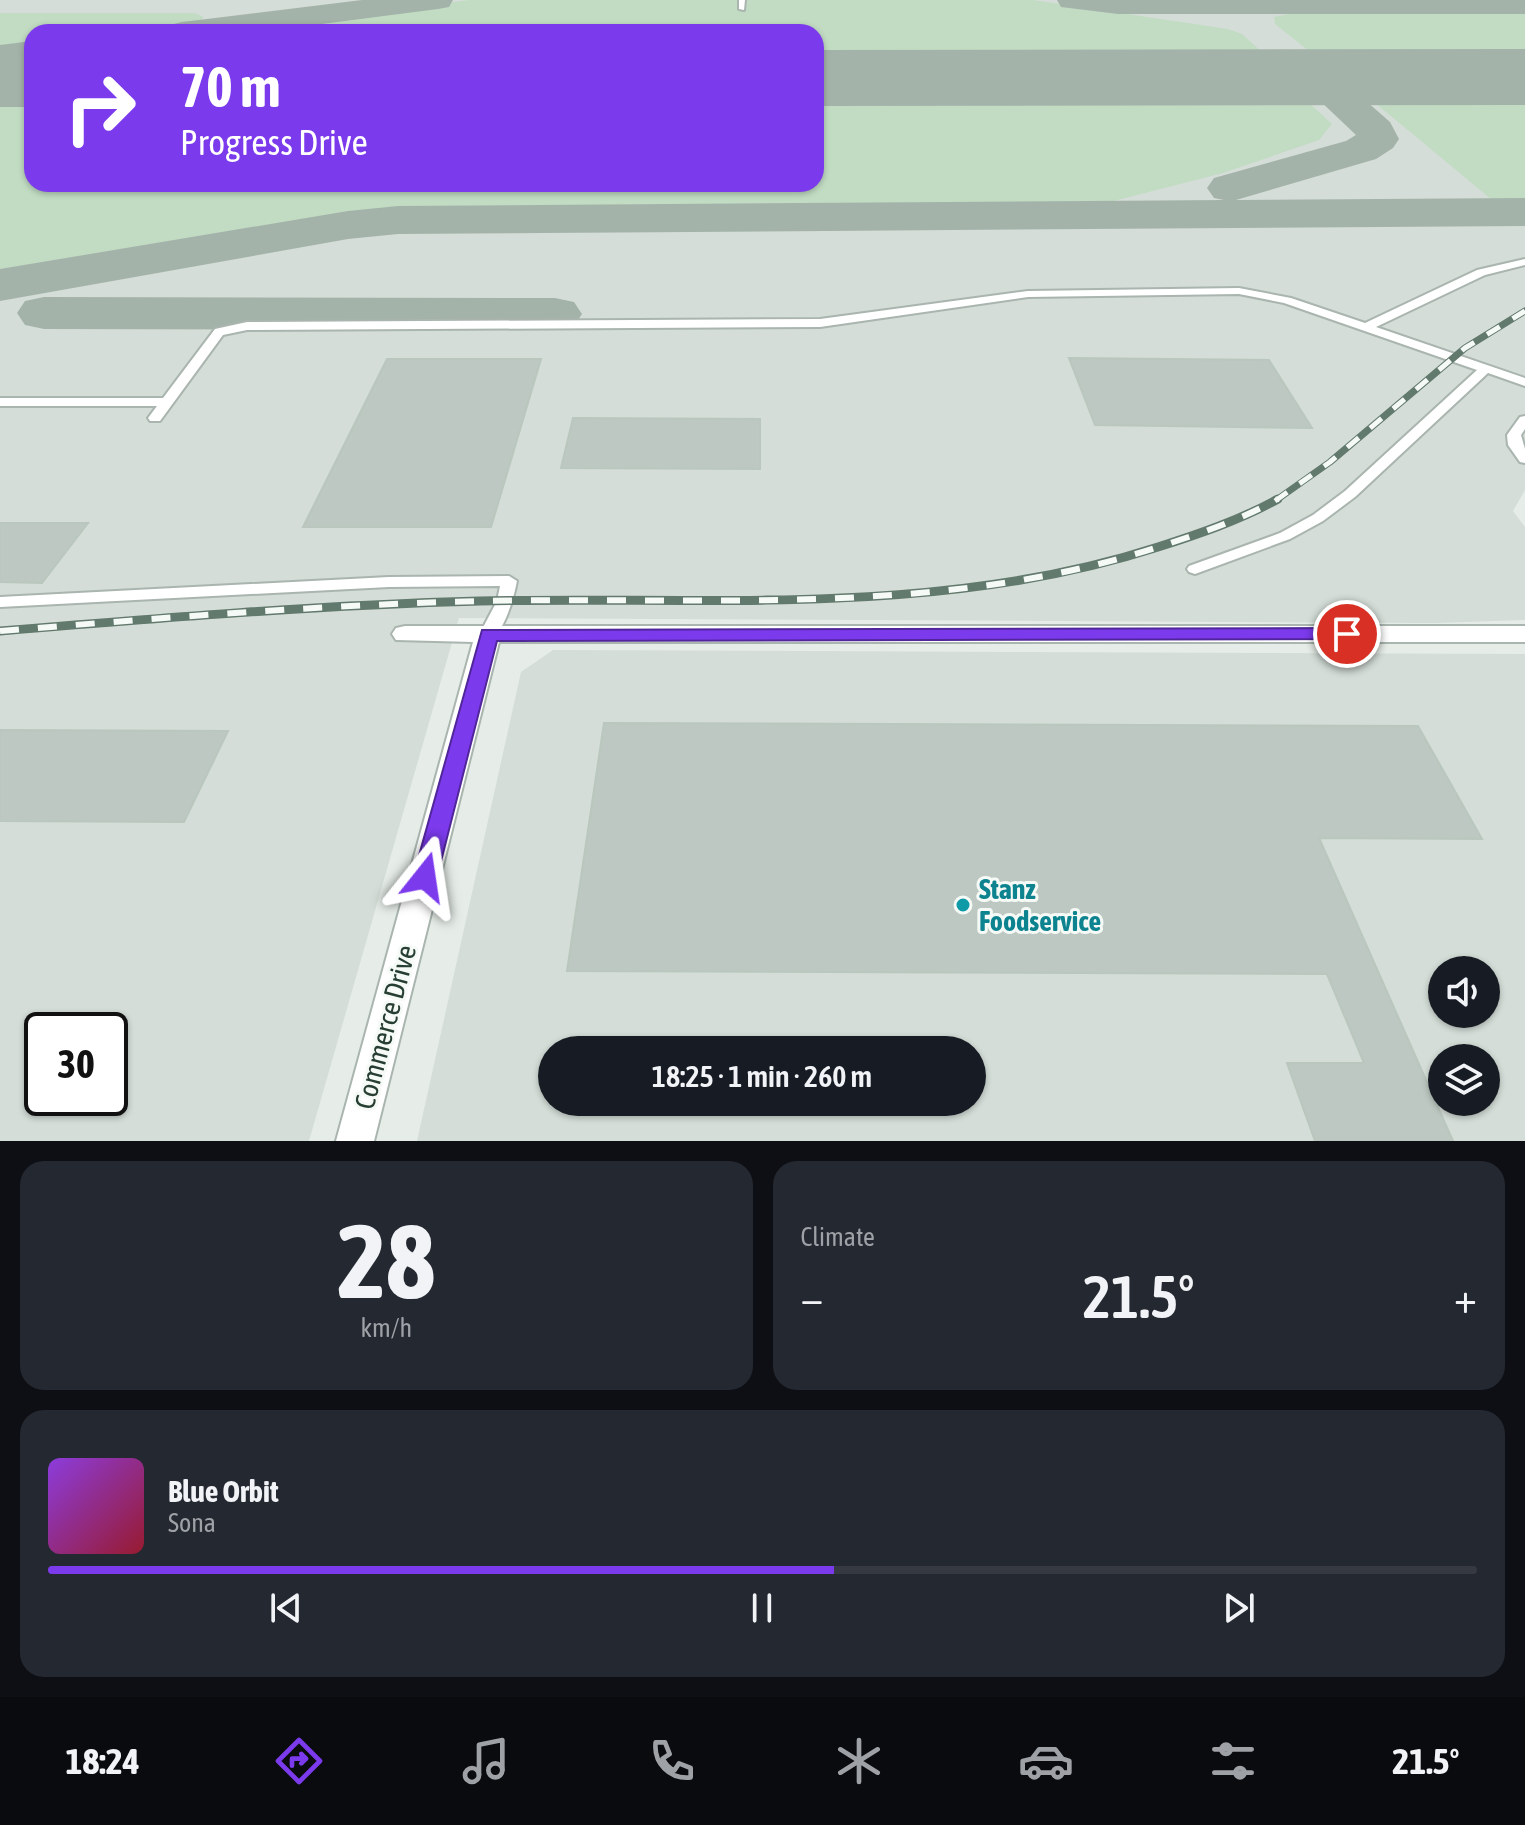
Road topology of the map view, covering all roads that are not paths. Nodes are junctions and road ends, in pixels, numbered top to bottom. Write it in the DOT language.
graph roads {
  1 [pos="1525,262"];
  2 [pos="1368,326"];
  3 [pos="1485,369"];
  4 [pos="1525,382"];
  5 [pos="0,402"];
  6 [pos="167,402"];
  7 [pos="155,418"];
  8 [pos="1525,420"];
  9 [pos="1525,459"];
  10 [pos="1195,569"];
  11 [pos="0,602"];
  12 [pos="405,634"];
  13 [pos="1525,634"];
  14 [pos="488,635"];
  15 [pos="355,1141"];
  1 -- 2 [label="lane"];
  2 -- 3 [label="lane"];
  2 -- 6 [label="lane"];
  3 -- 4 [label="lane"];
  3 -- 10 [label="lane"];
  5 -- 6 [label="lane"];
  6 -- 7 [label="lane"];
  8 -- 9 [label="lane"];
  11 -- 14 [label="lane"];
  12 -- 14 [label="street"];
  13 -- 14 [label="street"];
  14 -- 15 [label="street, Commerce Drive"];
}
